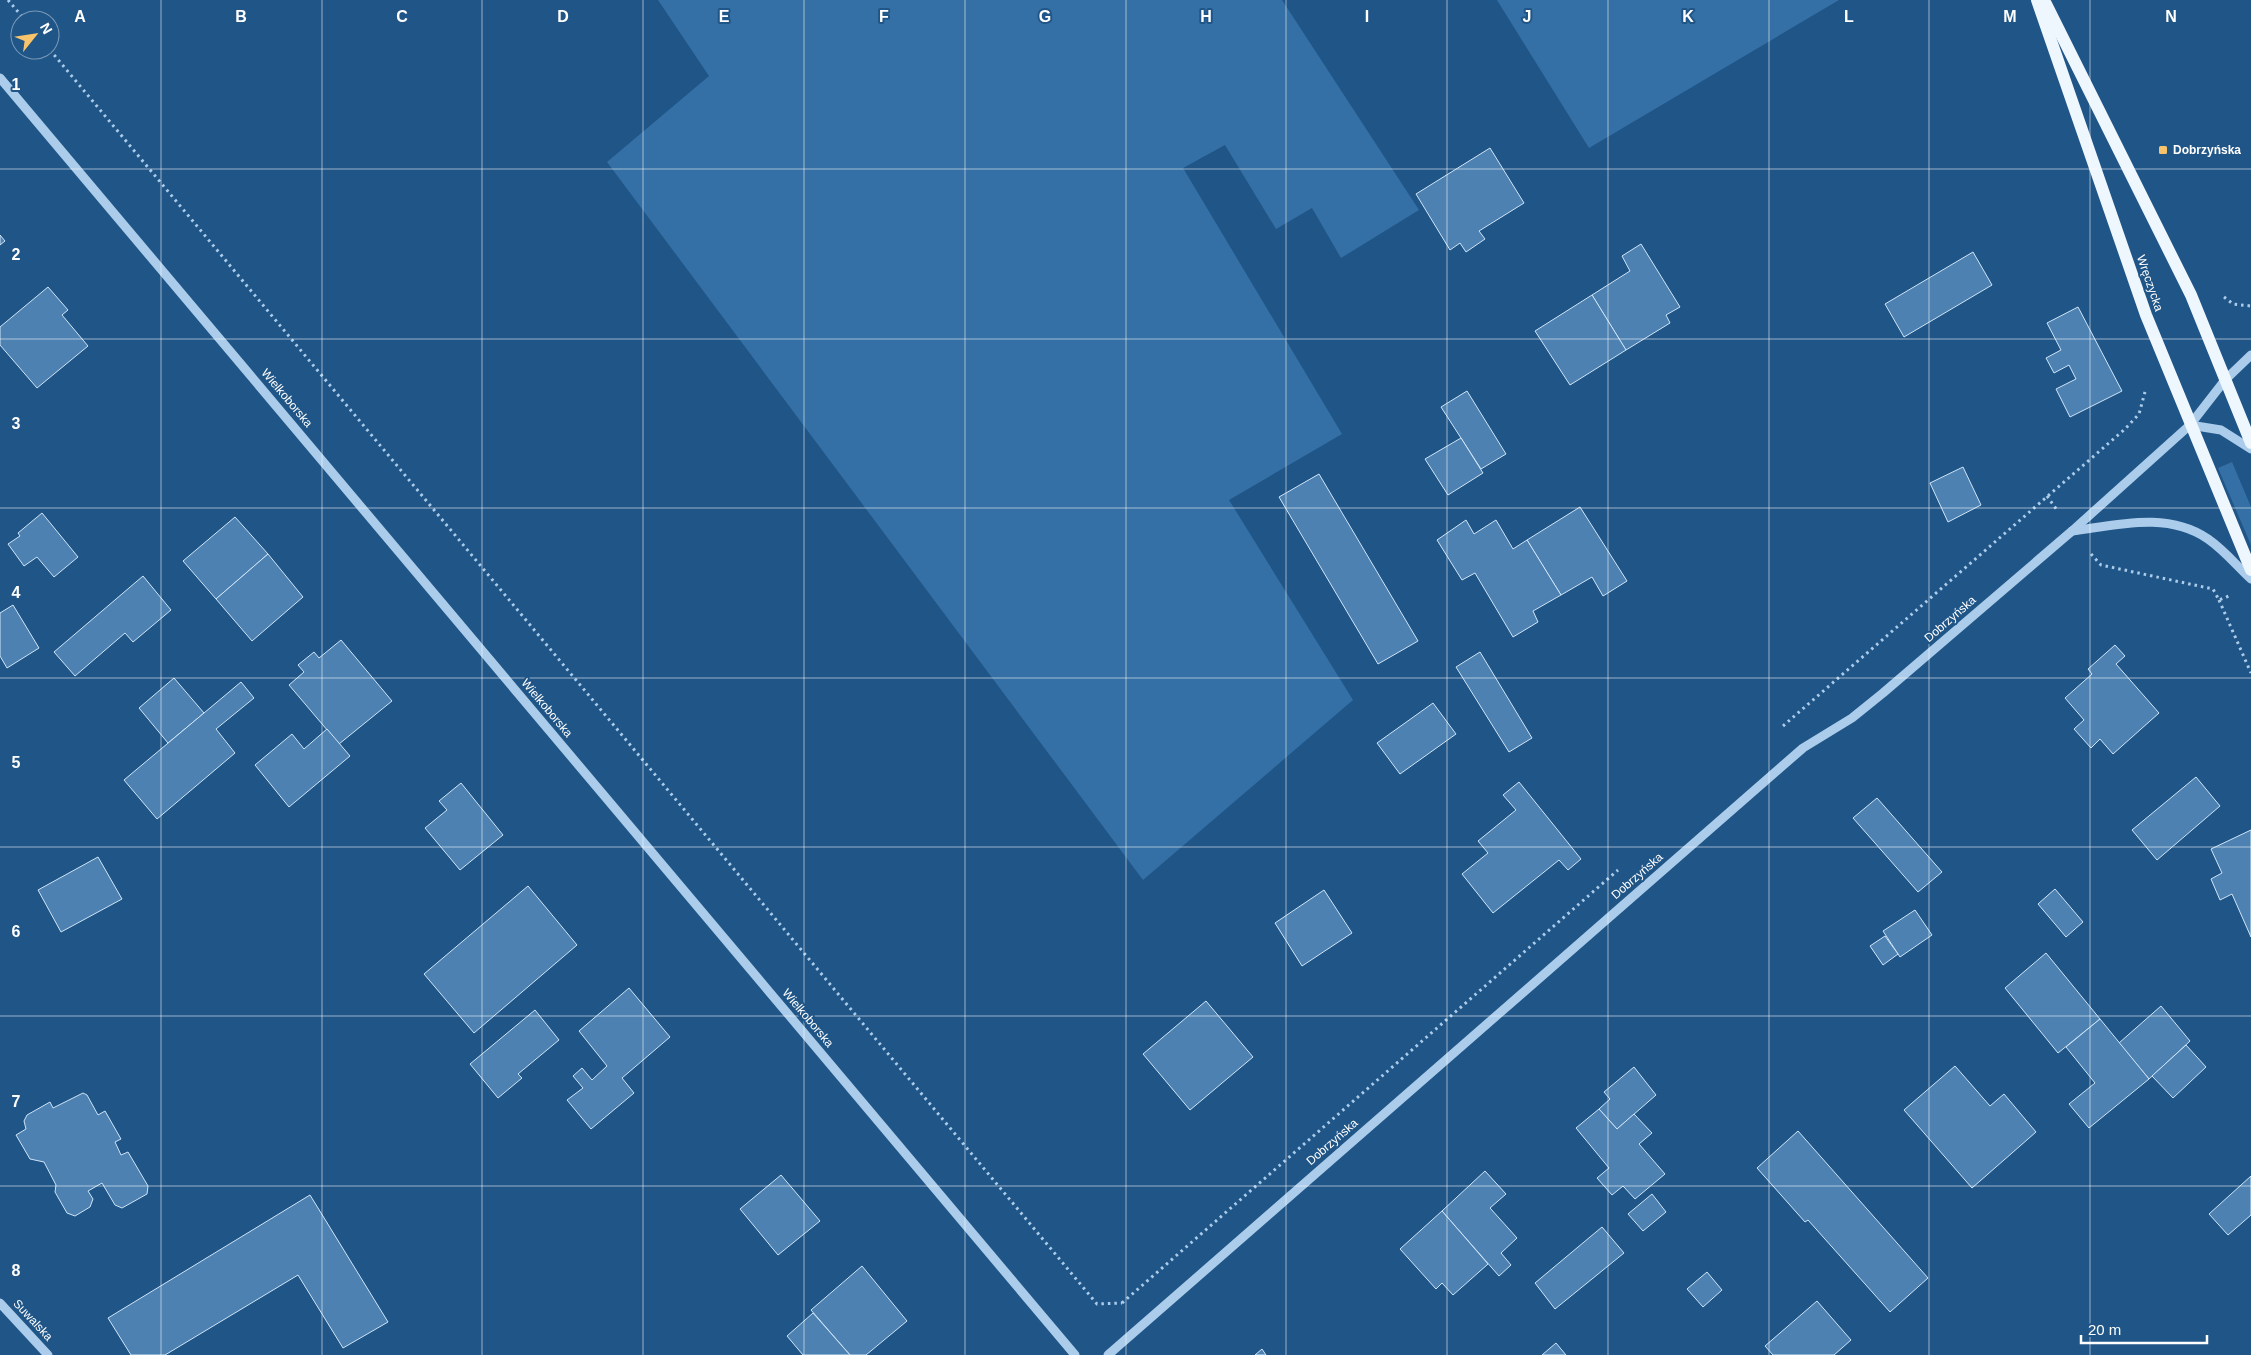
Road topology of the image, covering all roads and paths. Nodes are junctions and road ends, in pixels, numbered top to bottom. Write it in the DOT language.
graph roads {
  1 [pos="8,0"];
  2 [pos="2037,0"];
  3 [pos="2044,0"];
  4 [pos="16,10"];
  5 [pos="58,60"];
  6 [pos="0,78"];
  7 [pos="2222,291"];
  8 [pos="2251,306"];
  9 [pos="2251,355"];
  10 [pos="2225,380"];
  11 [pos="2145,390"];
  12 [pos="2190,425"];
  13 [pos="2251,444"];
  14 [pos="2251,449"];
  15 [pos="2072,531"];
  16 [pos="2251,570"];
  17 [pos="2251,579"];
  18 [pos="2229,596"];
  19 [pos="2219,600"];
  20 [pos="2251,673"];
  21 [pos="0,1303"];
  22 [pos="1122,1303"];
  23 [pos="48,1355"];
  24 [pos="1075,1355"];
  25 [pos="1108,1355"];
  1 -- 4 [label="path"];
  2 -- 12 [label="main road, Wręczycka"];
  3 -- 10 [label="main road"];
  5 -- 22 [label="path"];
  6 -- 24 [label="street, Wielkoborska"];
  7 -- 8 [label="path"];
  9 -- 10 [label="street, Dobrzyńska"];
  10 -- 12 [label="street, Dobrzyńska"];
  10 -- 13 [label="main road"];
  11 -- 15 [label="path"];
  12 -- 14 [label="street"];
  12 -- 15 [label="street, Dobrzyńska"];
  12 -- 16 [label="main road, Wręczycka"];
  15 -- 17 [label="street"];
  15 -- 19 [label="path"];
  15 -- 25 [label="street, Dobrzyńska"];
  18 -- 19 [label="path"];
  19 -- 20 [label="path"];
  21 -- 23 [label="street, Suwalska"];
}
